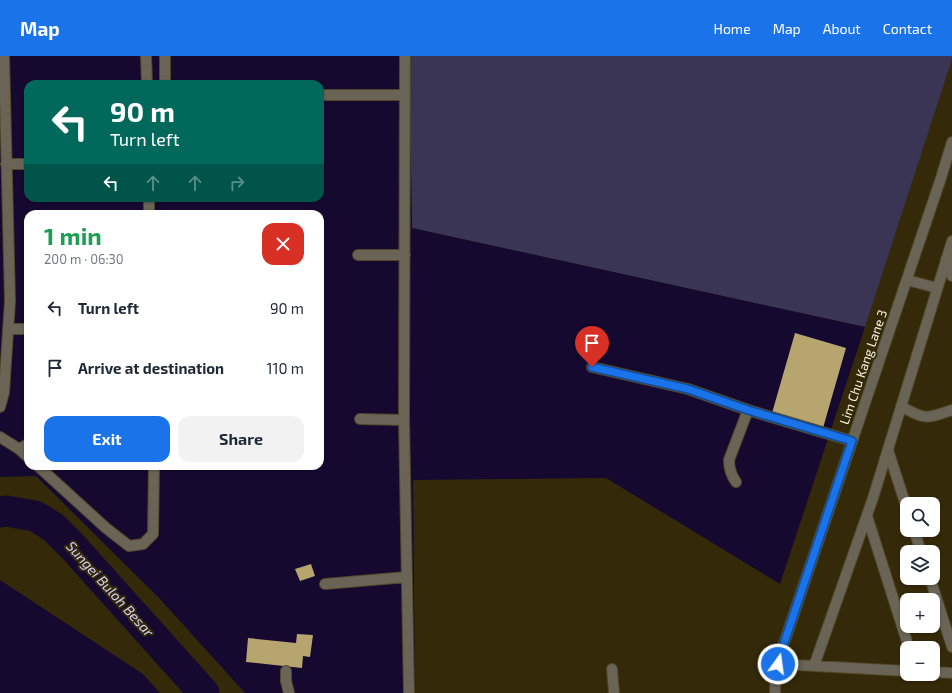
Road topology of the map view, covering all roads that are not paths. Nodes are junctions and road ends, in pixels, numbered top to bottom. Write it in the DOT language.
graph roads {
  1 [pos="4,56"];
  2 [pos="146,56"];
  3 [pos="165,56"];
  4 [pos="405,56"];
  5 [pos="147,80"];
  6 [pos="165,80"];
  7 [pos="324,95"];
  8 [pos="405,95"];
  9 [pos="952,142"];
  10 [pos="6,164"];
  11 [pos="24,164"];
  12 [pos="952,241"];
  13 [pos="358,255"];
  14 [pos="405,255"];
  15 [pos="946,259"];
  16 [pos="952,276"];
  17 [pos="906,280"];
  18 [pos="938,288"];
  19 [pos="8,329"];
  20 [pos="24,329"];
  21 [pos="592,367"];
  22 [pos="901,406"];
  23 [pos="0,407"];
  24 [pos="748,410"];
  25 [pos="952,410"];
  26 [pos="360,418"];
  27 [pos="404,420"];
  28 [pos="0,437"];
  29 [pos="852,441"];
  30 [pos="23,447"];
  31 [pos="888,450"];
  32 [pos="42,470"];
  33 [pos="154,470"];
  34 [pos="736,482"];
  35 [pos="903,497"];
  36 [pos="867,516"];
  37 [pos="407,577"];
  38 [pos="325,584"];
  39 [pos="932,585"];
  40 [pos="907,641"];
  41 [pos="952,647"];
  42 [pos="778,664"];
  43 [pos="814,666"];
  44 [pos="612,668"];
  45 [pos="900,671"];
  46 [pos="286,672"];
  47 [pos="940,672"];
  48 [pos="952,673"];
  49 [pos="289,693"];
  50 [pos="409,693"];
  51 [pos="614,693"];
  52 [pos="775,693"];
  1 -- 10 [label="street"];
  2 -- 5 [label="street"];
  3 -- 6 [label="street"];
  4 -- 8 [label="street"];
  7 -- 8 [label="street"];
  8 -- 14 [label="street"];
  9 -- 17 [label="street, Lim Chu Kang Lane 3"];
  10 -- 11 [label="street"];
  10 -- 19 [label="street"];
  12 -- 15 [label="street"];
  13 -- 14 [label="street"];
  14 -- 27 [label="street"];
  15 -- 16 [label="street"];
  15 -- 18 [label="street"];
  17 -- 18 [label="street"];
  17 -- 29 [label="street, Lim Chu Kang Lane 3"];
  18 -- 22 [label="street"];
  19 -- 20 [label="street"];
  19 -- 23 [label="street"];
  21 -- 24 [label="street"];
  22 -- 25 [label="street"];
  22 -- 31 [label="street"];
  24 -- 29 [label="street"];
  24 -- 34 [label="street"];
  26 -- 27 [label="street"];
  27 -- 37 [label="street"];
  28 -- 30 [label="street"];
  29 -- 42 [label="street, Lim Chu Kang Lane 3"];
  31 -- 35 [label="street"];
  31 -- 36 [label="street"];
  32 -- 33 [label="street"];
  36 -- 40 [label="street"];
  36 -- 43 [label="street"];
  37 -- 38 [label="street"];
  37 -- 50 [label="street"];
  39 -- 41 [label="street"];
  42 -- 43 [label="street"];
  42 -- 52 [label="street, Lim Chu Kang Lane 3"];
  43 -- 45 [label="street"];
  44 -- 51 [label="street"];
  46 -- 49 [label="street"];
  47 -- 48 [label="street"];
}
